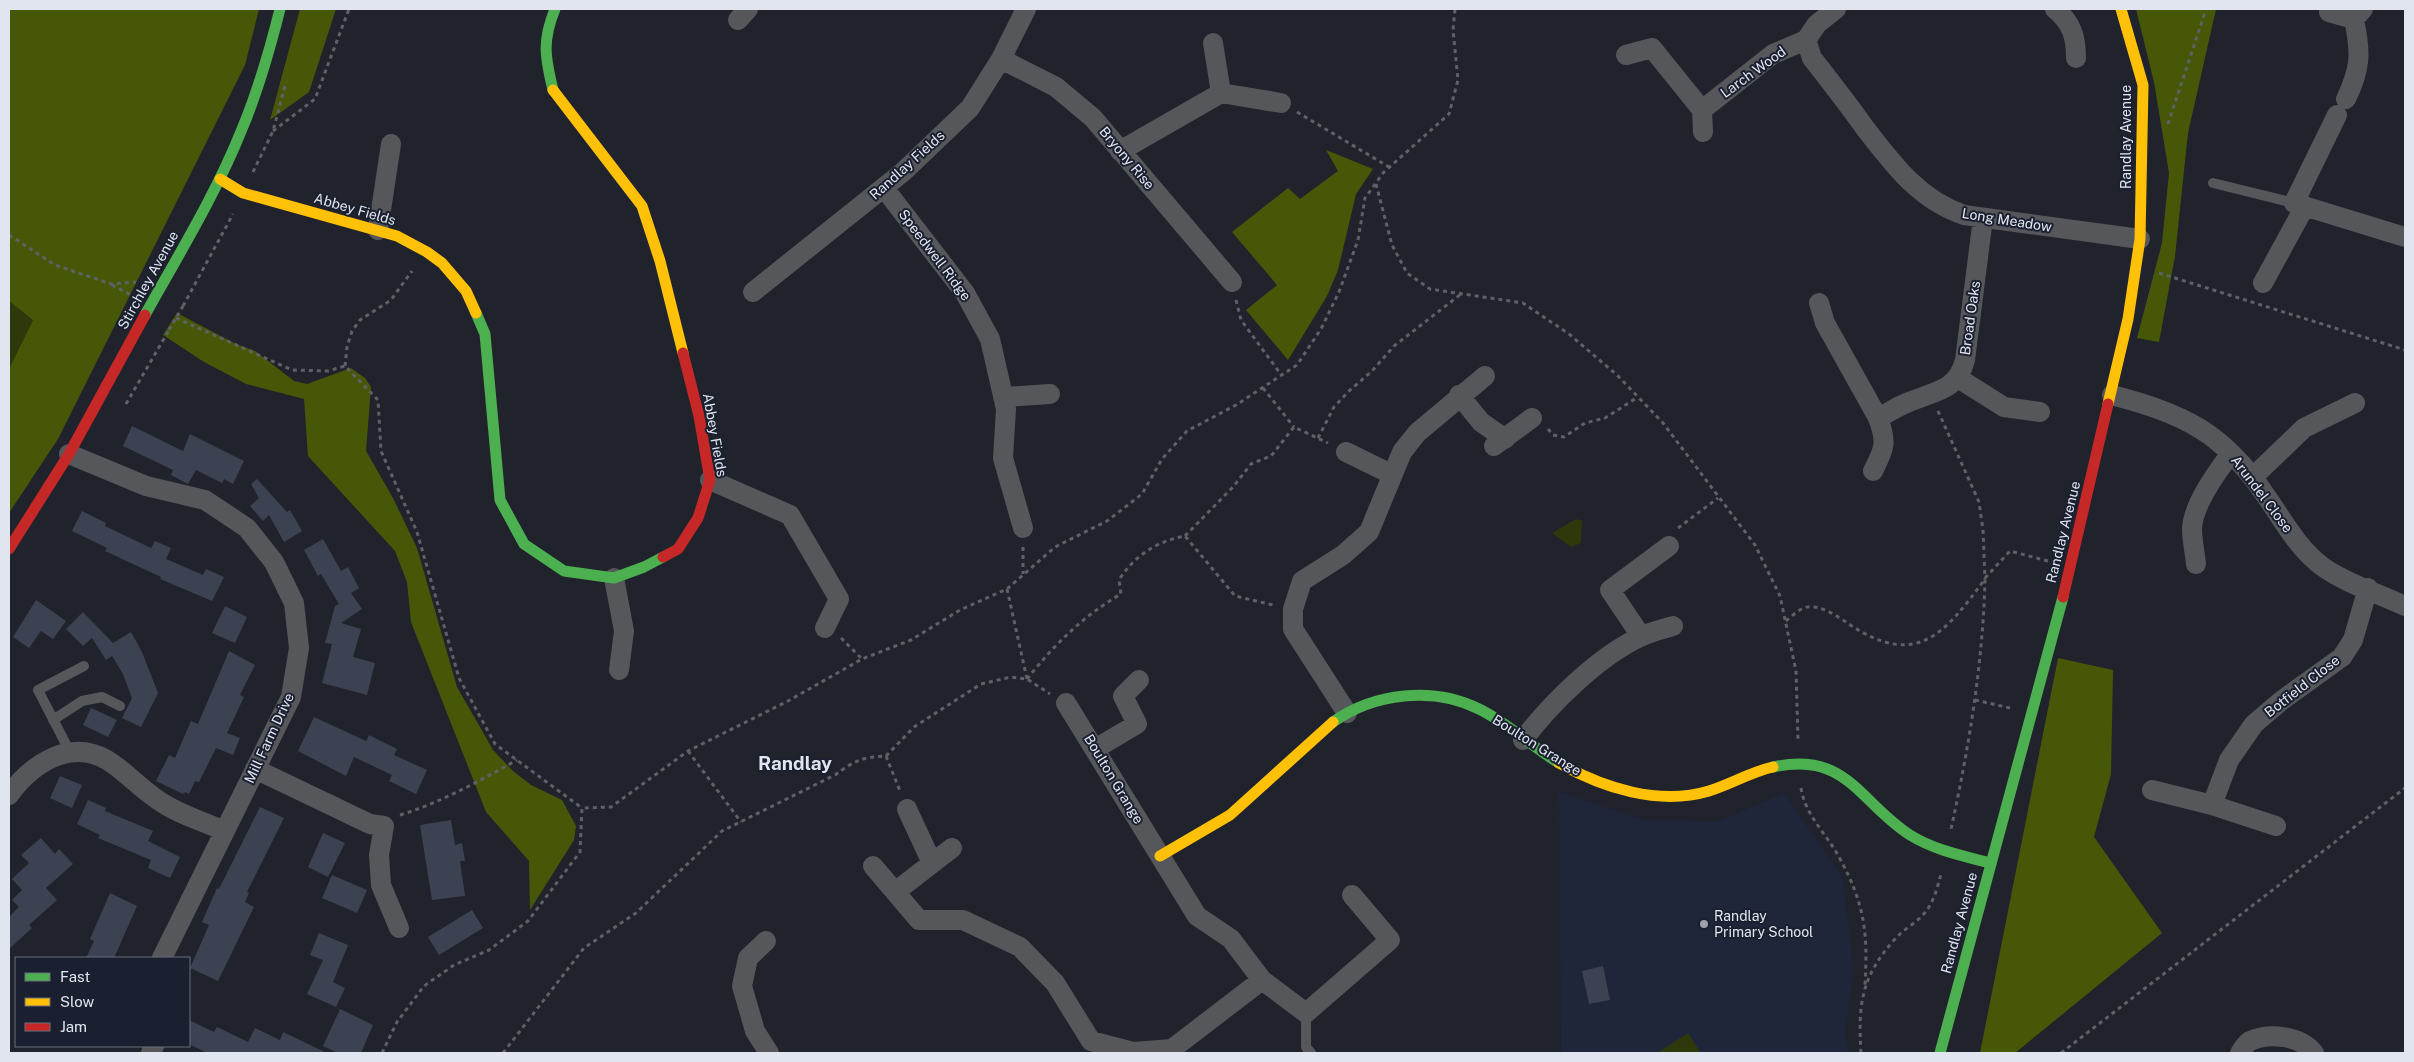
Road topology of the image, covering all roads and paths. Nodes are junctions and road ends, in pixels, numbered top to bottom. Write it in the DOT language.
graph roads {
  1 [pos="280,9"];
  2 [pos="349,9"];
  3 [pos="555,9"];
  4 [pos="1026,9"];
  5 [pos="1455,9"];
  6 [pos="1836,9"];
  7 [pos="2055,9"];
  8 [pos="2121,9"];
  9 [pos="2206,9"];
  10 [pos="2329,12"];
  11 [pos="2359,14"];
  12 [pos="1806,40"];
  13 [pos="1213,43"];
  14 [pos="1626,56"];
  15 [pos="2076,58"];
  16 [pos="1001,59"];
  17 [pos="1221,93"];
  18 [pos="1281,103"];
  19 [pos="1702,110"];
  20 [pos="2166,129"];
  21 [pos="1703,132"];
  22 [pos="391,144"];
  23 [pos="1120,150"];
  24 [pos="1389,167"];
  25 [pos="220,179"];
  26 [pos="2214,183"];
  27 [pos="1376,184"];
  28 [pos="884,188"];
  29 [pos="243,193"];
  30 [pos="2299,204"];
  31 [pos="1983,218"];
  32 [pos="378,230"];
  33 [pos="9,236"];
  34 [pos="2405,237"];
  35 [pos="2140,239"];
  36 [pos="427,252"];
  37 [pos="2156,272"];
  38 [pos="167,278"];
  39 [pos="1232,282"];
  40 [pos="2262,283"];
  41 [pos="112,284"];
  42 [pos="753,292"];
  43 [pos="1462,294"];
  44 [pos="132,295"];
  45 [pos="1820,303"];
  46 [pos="176,318"];
  47 [pos="169,330"];
  48 [pos="2405,350"];
  49 [pos="346,366"];
  50 [pos="1282,376"];
  51 [pos="1485,376"];
  52 [pos="1958,378"];
  53 [pos="1263,388"];
  54 [pos="1050,394"];
  55 [pos="1459,395"];
  56 [pos="1931,395"];
  57 [pos="2112,396"];
  58 [pos="1003,397"];
  59 [pos="1638,398"];
  60 [pos="2355,403"];
  61 [pos="2040,412"];
  62 [pos="1532,418"];
  63 [pos="1878,418"];
  64 [pos="1294,427"];
  65 [pos="1318,438"];
  66 [pos="1346,452"];
  67 [pos="2231,453"];
  68 [pos="69,454"];
  69 [pos="1873,471"];
  70 [pos="1391,474"];
  71 [pos="2253,477"];
  72 [pos="710,480"];
  73 [pos="1718,498"];
  74 [pos="1023,528"];
  75 [pos="1185,536"];
  76 [pos="1669,546"];
  77 [pos="9,549"];
  78 [pos="2196,564"];
  79 [pos="2071,567"];
  80 [pos="1024,574"];
  81 [pos="614,578"];
  82 [pos="1985,579"];
  83 [pos="2368,588"];
  84 [pos="1007,589"];
  85 [pos="2405,606"];
  86 [pos="1293,610"];
  87 [pos="1786,621"];
  88 [pos="826,626"];
  89 [pos="1673,626"];
  90 [pos="1641,636"];
  91 [pos="862,659"];
  92 [pos="84,666"];
  93 [pos="619,670"];
  94 [pos="1027,680"];
  95 [pos="1139,680"];
  96 [pos="1974,700"];
  97 [pos="1066,703"];
  98 [pos="120,706"];
  99 [pos="1347,713"];
  100 [pos="2033,713"];
  101 [pos="54,720"];
  102 [pos="1523,740"];
  103 [pos="1096,749"];
  104 [pos="688,751"];
  105 [pos="71,754"];
  106 [pos="886,756"];
  107 [pos="517,760"];
  108 [pos="1798,763"];
  109 [pos="255,769"];
  110 [pos="2405,788"];
  111 [pos="2152,790"];
  112 [pos="9,795"];
  113 [pos="2212,805"];
  114 [pos="582,808"];
  115 [pos="907,808"];
  116 [pos="741,822"];
  117 [pos="370,824"];
  118 [pos="2276,826"];
  119 [pos="224,831"];
  120 [pos="952,848"];
  121 [pos="1947,851"];
  122 [pos="1160,856"];
  123 [pos="932,863"];
  124 [pos="1990,864"];
  125 [pos="873,866"];
  126 [pos="894,892"];
  127 [pos="1352,894"];
  128 [pos="399,928"];
  129 [pos="766,941"];
  130 [pos="162,957"];
  131 [pos="1262,980"];
  132 [pos="1865,985"];
  133 [pos="1306,1013"];
  134 [pos="382,1053"];
  135 [pos="503,1053"];
  136 [pos="769,1053"];
  137 [pos="1311,1053"];
  138 [pos="1861,1053"];
  139 [pos="1940,1053"];
  140 [pos="2061,1053"];
  141 [pos="2240,1053"];
  142 [pos="2314,1053"];
  1 -- 25 [label="street, Stirchley Avenue"];
  2 -- 29 [label="path"];
  3 -- 72 [label="street, Abbey Fields"];
  4 -- 16 [label="street, Randlay Fields"];
  5 -- 24 [label="path"];
  6 -- 12 [label="street"];
  7 -- 15 [label="street"];
  8 -- 35 [label="street, Randlay Avenue"];
  9 -- 20 [label="path"];
  10 -- 11 [label="street"];
  11 -- 30 [label="street"];
  12 -- 19 [label="street, Larch Wood"];
  12 -- 31 [label="street, Long Meadow"];
  13 -- 17 [label="street"];
  14 -- 19 [label="street"];
  16 -- 23 [label="street, Bryony Rise"];
  16 -- 28 [label="street, Randlay Fields"];
  17 -- 18 [label="street"];
  17 -- 23 [label="street"];
  18 -- 24 [label="path"];
  19 -- 21 [label="street"];
  22 -- 32 [label="street"];
  23 -- 39 [label="street, Bryony Rise"];
  24 -- 27 [label="path"];
  25 -- 29 [label="street, Abbey Fields"];
  25 -- 38 [label="street, Stirchley Avenue"];
  26 -- 30 [label="lane"];
  27 -- 43 [label="path"];
  27 -- 50 [label="path"];
  28 -- 42 [label="street, Randlay Fields"];
  28 -- 58 [label="street, Speedwell Ridge"];
  29 -- 32 [label="street, Abbey Fields"];
  29 -- 47 [label="path, bridge"];
  30 -- 34 [label="street"];
  30 -- 40 [label="street"];
  31 -- 35 [label="street, Long Meadow"];
  31 -- 52 [label="street, Broad Oaks"];
  32 -- 36 [label="street, Abbey Fields"];
  33 -- 41 [label="path"];
  35 -- 57 [label="street, Randlay Avenue"];
  36 -- 49 [label="path"];
  36 -- 81 [label="street, Abbey Fields"];
  37 -- 48 [label="path"];
  38 -- 41 [label="path"];
  38 -- 68 [label="street, Stirchley Avenue"];
  39 -- 50 [label="path"];
  41 -- 44 [label="path"];
  43 -- 59 [label="path"];
  43 -- 65 [label="path"];
  45 -- 63 [label="street"];
  46 -- 49 [label="path"];
  49 -- 107 [label="path"];
  50 -- 53 [label="path"];
  51 -- 55 [label="street"];
  52 -- 56 [label="street"];
  52 -- 61 [label="street"];
  53 -- 64 [label="path"];
  53 -- 80 [label="path"];
  54 -- 58 [label="street"];
  55 -- 62 [label="street"];
  55 -- 70 [label="street"];
  56 -- 63 [label="street"];
  56 -- 82 [label="path"];
  57 -- 67 [label="street, Arundel Close"];
  57 -- 79 [label="street, Randlay Avenue"];
  58 -- 74 [label="street, Speedwell Ridge"];
  59 -- 62 [label="path"];
  59 -- 73 [label="path"];
  60 -- 71 [label="street"];
  63 -- 69 [label="street"];
  64 -- 65 [label="path"];
  64 -- 75 [label="path"];
  65 -- 66 [label="path"];
  66 -- 70 [label="street"];
  67 -- 71 [label="street, Arundel Close"];
  67 -- 78 [label="street"];
  68 -- 77 [label="street, Stirchley Avenue"];
  68 -- 109 [label="street, Mill Farm Drive"];
  70 -- 86 [label="street"];
  71 -- 83 [label="street, Arundel Close"];
  72 -- 81 [label="street, Abbey Fields"];
  72 -- 88 [label="street"];
  73 -- 76 [label="path"];
  73 -- 87 [label="path"];
  74 -- 80 [label="path"];
  75 -- 86 [label="path"];
  75 -- 94 [label="path"];
  76 -- 90 [label="street"];
  79 -- 82 [label="path"];
  79 -- 100 [label="street, Randlay Avenue"];
  80 -- 84 [label="path"];
  81 -- 93 [label="street"];
  82 -- 87 [label="path"];
  82 -- 96 [label="path"];
  83 -- 85 [label="street, Arundel Close"];
  83 -- 113 [label="street, Botfield Close"];
  84 -- 91 [label="path"];
  84 -- 94 [label="path"];
  86 -- 99 [label="street"];
  87 -- 108 [label="path"];
  88 -- 91 [label="path"];
  89 -- 90 [label="street"];
  90 -- 102 [label="street"];
  91 -- 104 [label="path"];
  92 -- 101 [label="lane"];
  94 -- 97 [label="path"];
  94 -- 106 [label="path"];
  95 -- 103 [label="street"];
  96 -- 100 [label="path"];
  96 -- 121 [label="path"];
  97 -- 103 [label="street, Boulton Grange"];
  98 -- 101 [label="lane"];
  99 -- 102 [label="street, Boulton Grange"];
  99 -- 122 [label="street, Boulton Grange"];
  100 -- 124 [label="street, Randlay Avenue"];
  101 -- 105 [label="lane"];
  102 -- 108 [label="street, Boulton Grange"];
  103 -- 122 [label="street, Boulton Grange"];
  104 -- 114 [label="path"];
  104 -- 116 [label="path"];
  105 -- 112 [label="street"];
  105 -- 119 [label="street"];
  106 -- 115 [label="path"];
  106 -- 116 [label="path"];
  107 -- 114 [label="path"];
  107 -- 117 [label="path"];
  108 -- 121 [label="street, Boulton Grange"];
  108 -- 132 [label="path"];
  109 -- 117 [label="street"];
  109 -- 119 [label="street, Mill Farm Drive"];
  110 -- 140 [label="path"];
  111 -- 113 [label="street"];
  113 -- 118 [label="street"];
  114 -- 134 [label="path"];
  115 -- 123 [label="street"];
  116 -- 135 [label="path"];
  117 -- 128 [label="street"];
  119 -- 130 [label="street, Mill Farm Drive"];
  120 -- 123 [label="street"];
  121 -- 124 [label="street, Boulton Grange"];
  121 -- 132 [label="path"];
  122 -- 131 [label="street, Boulton Grange"];
  123 -- 126 [label="street"];
  124 -- 139 [label="street, Randlay Avenue"];
  125 -- 126 [label="street"];
  126 -- 131 [label="street"];
  127 -- 133 [label="street"];
  129 -- 136 [label="street"];
  131 -- 133 [label="street, Boulton Grange"];
  132 -- 138 [label="path"];
  133 -- 137 [label="lane"];
  141 -- 142 [label="street"];
}
